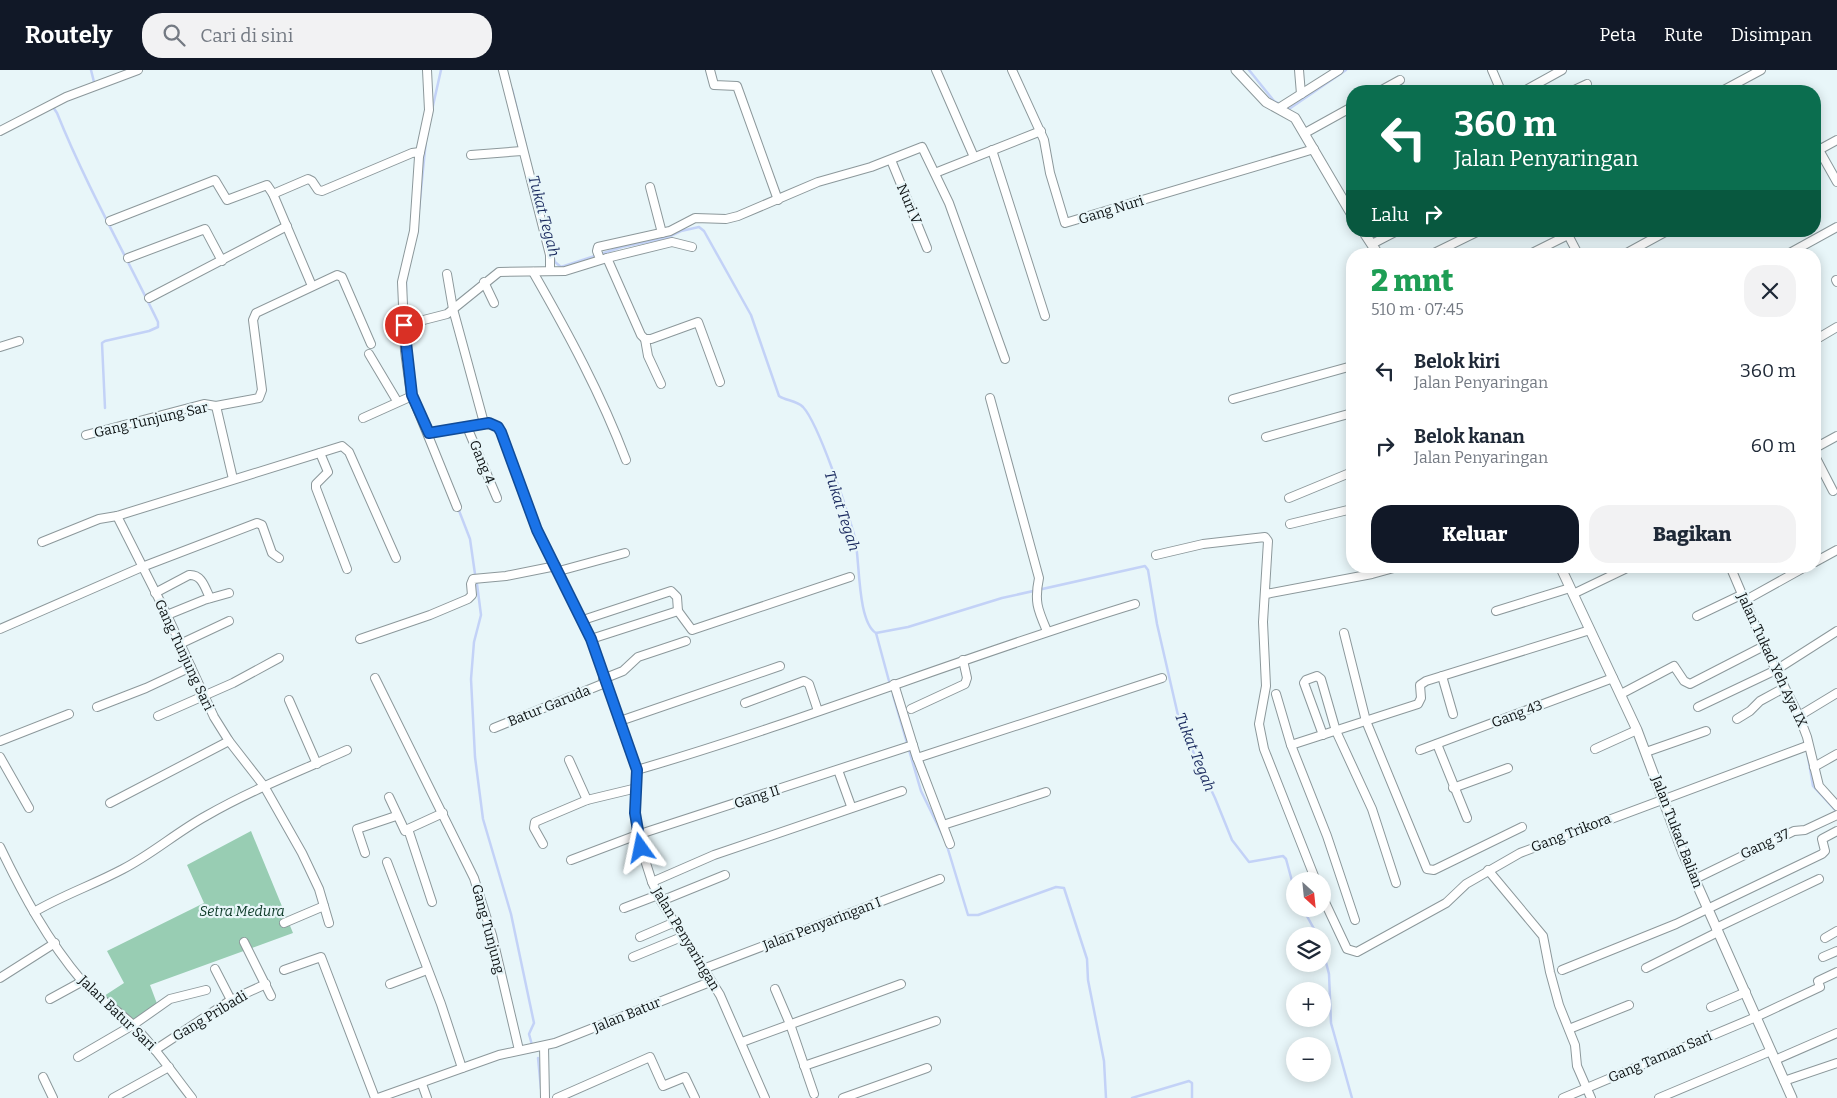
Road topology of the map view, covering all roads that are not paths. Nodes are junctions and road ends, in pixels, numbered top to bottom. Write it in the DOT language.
graph roads {
  1 [pos="138,70"];
  2 [pos="427,70"];
  3 [pos="503,70"];
  4 [pos="710,70"];
  5 [pos="936,70"];
  6 [pos="1012,70"];
  7 [pos="1236,70"];
  8 [pos="1299,70"];
  9 [pos="1339,70"];
  10 [pos="1492,70"];
  11 [pos="1562,70"];
  12 [pos="1762,70"];
  13 [pos="1400,80"];
  14 [pos="1391,85"];
  15 [pos="1498,85"];
  16 [pos="1535,85"];
  17 [pos="1733,85"];
  18 [pos="1301,94"];
  19 [pos="1279,108"];
  20 [pos="1346,109"];
  21 [pos="0,131"];
  22 [pos="1041,131"];
  23 [pos="1305,133"];
  24 [pos="1837,140"];
  25 [pos="1821,149"];
  26 [pos="992,150"];
  27 [pos="1314,150"];
  28 [pos="522,151"];
  29 [pos="420,152"];
  30 [pos="471,155"];
  31 [pos="974,157"];
  32 [pos="1821,157"];
  33 [pos="890,160"];
  34 [pos="935,173"];
  35 [pos="1837,182"];
  36 [pos="650,187"];
  37 [pos="273,194"];
  38 [pos="778,200"];
  39 [pos="1346,205"];
  40 [pos="110,221"];
  41 [pos="287,226"];
  42 [pos="1837,228"];
  43 [pos="662,233"];
  44 [pos="1821,236"];
  45 [pos="1367,237"];
  46 [pos="1385,237"];
  47 [pos="1467,237"];
  48 [pos="1560,237"];
  49 [pos="1567,237"];
  50 [pos="1656,237"];
  51 [pos="1820,237"];
  52 [pos="1372,244"];
  53 [pos="692,247"];
  54 [pos="928,248"];
  55 [pos="1374,248"];
  56 [pos="1444,248"];
  57 [pos="1540,248"];
  58 [pos="1574,248"];
  59 [pos="1636,248"];
  60 [pos="1799,248"];
  61 [pos="601,256"];
  62 [pos="128,258"];
  63 [pos="222,261"];
  64 [pos="550,271"];
  65 [pos="533,272"];
  66 [pos="447,274"];
  67 [pos="484,282"];
  68 [pos="312,286"];
  69 [pos="149,298"];
  70 [pos="494,302"];
  71 [pos="452,309"];
  72 [pos="1045,316"];
  73 [pos="404,325"];
  74 [pos="1837,328"];
  75 [pos="1821,337"];
  76 [pos="645,339"];
  77 [pos="19,341"];
  78 [pos="371,344"];
  79 [pos="0,347"];
  80 [pos="369,354"];
  81 [pos="1005,359"];
  82 [pos="1346,368"];
  83 [pos="720,382"];
  84 [pos="661,384"];
  85 [pos="412,395"];
  86 [pos="990,398"];
  87 [pos="1233,399"];
  88 [pos="397,401"];
  89 [pos="216,406"];
  90 [pos="1346,415"];
  91 [pos="363,418"];
  92 [pos="484,424"];
  93 [pos="467,427"];
  94 [pos="429,433"];
  95 [pos="86,435"];
  96 [pos="1837,436"];
  97 [pos="1266,437"];
  98 [pos="1821,445"];
  99 [pos="320,454"];
  100 [pos="626,460"];
  101 [pos="1821,468"];
  102 [pos="1346,475"];
  103 [pos="233,479"];
  104 [pos="1833,491"];
  105 [pos="497,498"];
  106 [pos="1290,498"];
  107 [pos="457,507"];
  108 [pos="1346,510"];
  109 [pos="117,516"];
  110 [pos="1290,524"];
  111 [pos="42,542"];
  112 [pos="1837,550"];
  113 [pos="625,552"];
  114 [pos="1156,555"];
  115 [pos="279,558"];
  116 [pos="396,558"];
  117 [pos="1821,559"];
  118 [pos="142,567"];
  119 [pos="557,569"];
  120 [pos="347,570"];
  121 [pos="1376,573"];
  122 [pos="1563,573"];
  123 [pos="1615,573"];
  124 [pos="1733,573"];
  125 [pos="1793,573"];
  126 [pos="850,576"];
  127 [pos="1571,591"];
  128 [pos="155,593"];
  129 [pos="228,593"];
  130 [pos="1266,594"];
  131 [pos="210,598"];
  132 [pos="1743,598"];
  133 [pos="1135,604"];
  134 [pos="678,611"];
  135 [pos="1496,611"];
  136 [pos="167,615"];
  137 [pos="1697,616"];
  138 [pos="583,620"];
  139 [pos="229,621"];
  140 [pos="0,629"];
  141 [pos="1590,630"];
  142 [pos="1837,630"];
  143 [pos="1047,631"];
  144 [pos="1344,633"];
  145 [pos="360,639"];
  146 [pos="591,639"];
  147 [pos="686,641"];
  148 [pos="180,644"];
  149 [pos="1764,646"];
  150 [pos="279,658"];
  151 [pos="963,660"];
  152 [pos="780,666"];
  153 [pos="191,667"];
  154 [pos="1776,670"];
  155 [pos="1442,676"];
  156 [pos="375,678"];
  157 [pos="1162,678"];
  158 [pos="1613,678"];
  159 [pos="604,681"];
  160 [pos="894,684"];
  161 [pos="1784,688"];
  162 [pos="1837,693"];
  163 [pos="1276,694"];
  164 [pos="1621,694"];
  165 [pos="204,697"];
  166 [pos="289,700"];
  167 [pos="745,703"];
  168 [pos="98,706"];
  169 [pos="1698,707"];
  170 [pos="910,709"];
  171 [pos="818,711"];
  172 [pos="69,714"];
  173 [pos="1453,714"];
  174 [pos="158,716"];
  175 [pos="1798,716"];
  176 [pos="1737,718"];
  177 [pos="620,721"];
  178 [pos="1366,722"];
  179 [pos="494,728"];
  180 [pos="1637,730"];
  181 [pos="1336,731"];
  182 [pos="1706,731"];
  183 [pos="1323,735"];
  184 [pos="0,741"];
  185 [pos="229,741"];
  186 [pos="1437,744"];
  187 [pos="1291,745"];
  188 [pos="909,746"];
  189 [pos="1807,746"];
  190 [pos="1594,749"];
  191 [pos="347,750"];
  192 [pos="1420,750"];
  193 [pos="1646,752"];
  194 [pos="1837,754"];
  195 [pos="0,757"];
  196 [pos="917,758"];
  197 [pos="569,760"];
  198 [pos="317,764"];
  199 [pos="1814,767"];
  200 [pos="1508,768"];
  201 [pos="637,770"];
  202 [pos="838,770"];
  203 [pos="264,786"];
  204 [pos="637,788"];
  205 [pos="1453,788"];
  206 [pos="902,790"];
  207 [pos="1046,792"];
  208 [pos="389,797"];
  209 [pos="1663,799"];
  210 [pos="587,800"];
  211 [pos="110,803"];
  212 [pos="851,806"];
  213 [pos="1837,806"];
  214 [pos="29,808"];
  215 [pos="443,812"];
  216 [pos="1837,815"];
  217 [pos="396,816"];
  218 [pos="1467,818"];
  219 [pos="943,825"];
  220 [pos="1522,827"];
  221 [pos="408,830"];
  222 [pos="1837,831"];
  223 [pos="637,834"];
  224 [pos="543,844"];
  225 [pos="950,844"];
  226 [pos="0,848"];
  227 [pos="365,853"];
  228 [pos="571,860"];
  229 [pos="387,862"];
  230 [pos="1488,870"];
  231 [pos="1312,872"];
  232 [pos="725,875"];
  233 [pos="940,879"];
  234 [pos="1695,879"];
  235 [pos="1819,879"];
  236 [pos="652,882"];
  237 [pos="1396,883"];
  238 [pos="659,898"];
  239 [pos="432,902"];
  240 [pos="324,906"];
  241 [pos="624,908"];
  242 [pos="1708,910"];
  243 [pos="34,912"];
  244 [pos="1331,915"];
  245 [pos="1355,920"];
  246 [pos="284,922"];
  247 [pos="675,922"];
  248 [pos="329,923"];
  249 [pos="1717,930"];
  250 [pos="1837,931"];
  251 [pos="684,936"];
  252 [pos="640,937"];
  253 [pos="1825,938"];
  254 [pos="244,942"];
  255 [pos="55,944"];
  256 [pos="1837,951"];
  257 [pos="633,957"];
  258 [pos="1823,957"];
  259 [pos="703,968"];
  260 [pos="1646,968"];
  261 [pos="215,969"];
  262 [pos="284,970"];
  263 [pos="427,970"];
  264 [pos="1562,970"];
  265 [pos="1837,972"];
  266 [pos="0,978"];
  267 [pos="82,981"];
  268 [pos="710,982"];
  269 [pos="266,984"];
  270 [pos="390,984"];
  271 [pos="901,984"];
  272 [pos="775,989"];
  273 [pos="206,990"];
  274 [pos="1746,992"];
  275 [pos="271,996"];
  276 [pos="50,999"];
  277 [pos="231,1000"];
  278 [pos="1629,1005"];
  279 [pos="1711,1006"];
  280 [pos="1756,1017"];
  281 [pos="936,1021"];
  282 [pos="790,1024"];
  283 [pos="133,1025"];
  284 [pos="1569,1029"];
  285 [pos="1837,1033"];
  286 [pos="742,1042"];
  287 [pos="544,1046"];
  288 [pos="155,1050"];
  289 [pos="519,1050"];
  290 [pos="1771,1051"];
  291 [pos="78,1057"];
  292 [pos="1775,1060"];
  293 [pos="1837,1063"];
  294 [pos="804,1066"];
  295 [pos="168,1067"];
  296 [pos="462,1068"];
  297 [pos="927,1068"];
  298 [pos="43,1077"];
  299 [pos="1784,1080"];
  300 [pos="422,1084"];
  301 [pos="1586,1088"];
  302 [pos="814,1094"];
  303 [pos="1670,1096"];
  304 [pos="380,1097"];
  305 [pos="53,1098"];
  306 [pos="113,1098"];
  307 [pos="192,1098"];
  308 [pos="427,1098"];
  309 [pos="544,1098"];
  310 [pos="557,1098"];
  311 [pos="695,1098"];
  312 [pos="766,1098"];
  313 [pos="843,1098"];
  314 [pos="1564,1098"];
  315 [pos="1592,1098"];
  316 [pos="1659,1098"];
  317 [pos="1792,1098"];
  1 -- 21 [label="street"];
  2 -- 29 [label="street"];
  3 -- 28 [label="street"];
  4 -- 38 [label="street"];
  5 -- 31 [label="street"];
  6 -- 22 [label="street, Gang Nuri"];
  7 -- 19 [label="street"];
  8 -- 18 [label="street"];
  9 -- 18 [label="street"];
  10 -- 15 [label="street"];
  11 -- 16 [label="street"];
  12 -- 17 [label="street"];
  13 -- 14 [label="street"];
  18 -- 19 [label="street"];
  19 -- 23 [label="street"];
  20 -- 23 [label="street"];
  22 -- 26 [label="street"];
  22 -- 27 [label="street, Gang Nuri"];
  23 -- 27 [label="street"];
  24 -- 25 [label="street"];
  26 -- 31 [label="street"];
  26 -- 72 [label="street"];
  27 -- 39 [label="street"];
  28 -- 30 [label="street"];
  28 -- 64 [label="street"];
  29 -- 37 [label="street"];
  29 -- 73 [label="street"];
  31 -- 34 [label="street"];
  32 -- 35 [label="street"];
  33 -- 34 [label="street"];
  33 -- 38 [label="street"];
  33 -- 54 [label="street, Nuri V"];
  34 -- 81 [label="street"];
  36 -- 43 [label="street"];
  37 -- 40 [label="street"];
  37 -- 41 [label="street"];
  38 -- 43 [label="street"];
  41 -- 63 [label="street"];
  41 -- 68 [label="street"];
  42 -- 44 [label="street"];
  43 -- 61 [label="street"];
  45 -- 52 [label="street"];
  46 -- 52 [label="street"];
  47 -- 56 [label="street"];
  48 -- 57 [label="street"];
  49 -- 58 [label="street"];
  50 -- 59 [label="street"];
  51 -- 60 [label="street"];
  52 -- 55 [label="street"];
  53 -- 61 [label="street"];
  61 -- 64 [label="street"];
  61 -- 76 [label="street"];
  62 -- 63 [label="street"];
  63 -- 69 [label="street"];
  64 -- 65 [label="street"];
  65 -- 67 [label="street"];
  65 -- 100 [label="street"];
  66 -- 71 [label="street"];
  67 -- 70 [label="street"];
  67 -- 71 [label="street"];
  68 -- 78 [label="street"];
  68 -- 89 [label="street, Gang Tunjung Sar"];
  71 -- 73 [label="street"];
  71 -- 92 [label="street"];
  73 -- 85 [label="street"];
  74 -- 75 [label="street"];
  76 -- 83 [label="street"];
  76 -- 84 [label="street"];
  77 -- 79 [label="street"];
  80 -- 88 [label="street"];
  82 -- 87 [label="street"];
  85 -- 88 [label="street"];
  85 -- 94 [label="street"];
  86 -- 143 [label="street"];
  88 -- 91 [label="street"];
  89 -- 95 [label="street, Gang Tunjung Sar"];
  89 -- 103 [label="street, Gang Tunjung Sar"];
  90 -- 97 [label="street"];
  92 -- 93 [label="street"];
  92 -- 119 [label="street, Jalan Penyaringan"];
  93 -- 94 [label="street"];
  93 -- 105 [label="street, Gang 4"];
  94 -- 107 [label="street"];
  96 -- 98 [label="street"];
  99 -- 103 [label="street"];
  99 -- 116 [label="street"];
  99 -- 120 [label="street"];
  101 -- 104 [label="street"];
  102 -- 106 [label="street"];
  103 -- 109 [label="street"];
  108 -- 110 [label="street"];
  109 -- 111 [label="street"];
  109 -- 118 [label="street, Gang Tunjung Sari"];
  112 -- 117 [label="street"];
  113 -- 119 [label="street"];
  114 -- 130 [label="street"];
  115 -- 118 [label="street"];
  118 -- 128 [label="street, Gang Tunjung Sari"];
  118 -- 140 [label="street"];
  119 -- 138 [label="street, Jalan Penyaringan"];
  119 -- 145 [label="street"];
  121 -- 130 [label="street"];
  122 -- 127 [label="street, Jalan Tukad Balian"];
  123 -- 127 [label="street"];
  124 -- 132 [label="street, Jalan Tukad Yeh Aya IX"];
  125 -- 132 [label="street"];
  126 -- 134 [label="street"];
  127 -- 135 [label="street"];
  127 -- 141 [label="street, Jalan Tukad Balian"];
  128 -- 131 [label="street"];
  128 -- 136 [label="street, Gang Tunjung Sari"];
  129 -- 131 [label="street"];
  130 -- 231 [label="street"];
  131 -- 136 [label="street"];
  132 -- 137 [label="street"];
  132 -- 149 [label="street, Jalan Tukad Yeh Aya IX"];
  133 -- 143 [label="street"];
  134 -- 138 [label="street"];
  134 -- 146 [label="street"];
  136 -- 148 [label="street, Gang Tunjung Sari"];
  138 -- 146 [label="street, Jalan Penyaringan"];
  139 -- 148 [label="street"];
  141 -- 155 [label="street"];
  141 -- 158 [label="street, Jalan Tukad Balian"];
  142 -- 154 [label="street"];
  143 -- 151 [label="street"];
  144 -- 178 [label="street"];
  146 -- 159 [label="street, Jalan Penyaringan"];
  147 -- 159 [label="street, Batur Garuda"];
  148 -- 153 [label="street, Gang Tunjung Sari"];
  149 -- 154 [label="street, Jalan Tukad Yeh Aya IX"];
  149 -- 164 [label="street"];
  150 -- 165 [label="street"];
  151 -- 160 [label="street"];
  151 -- 170 [label="street"];
  152 -- 177 [label="street"];
  153 -- 165 [label="street, Gang Tunjung Sari"];
  153 -- 168 [label="street"];
  154 -- 161 [label="street, Jalan Tukad Yeh Aya IX"];
  154 -- 169 [label="street"];
  155 -- 173 [label="street"];
  155 -- 178 [label="street"];
  156 -- 215 [label="street, Gang Tunjung"];
  157 -- 196 [label="street"];
  158 -- 164 [label="street, Jalan Tukad Balian"];
  158 -- 186 [label="street, Gang 43"];
  159 -- 177 [label="street, Jalan Penyaringan"];
  159 -- 179 [label="street, Batur Garuda"];
  160 -- 171 [label="street"];
  160 -- 188 [label="street"];
  161 -- 175 [label="street, Jalan Tukad Yeh Aya IX"];
  161 -- 176 [label="street"];
  162 -- 175 [label="street"];
  163 -- 187 [label="street"];
  164 -- 180 [label="street, Jalan Tukad Balian"];
  165 -- 174 [label="street"];
  165 -- 185 [label="street, Gang Tunjung Sari"];
  166 -- 198 [label="street"];
  167 -- 171 [label="street"];
  171 -- 201 [label="street"];
  172 -- 184 [label="street"];
  175 -- 189 [label="street, Jalan Tukad Yeh Aya IX"];
  177 -- 201 [label="street, Jalan Penyaringan"];
  178 -- 181 [label="street"];
  178 -- 220 [label="street"];
  180 -- 190 [label="street"];
  180 -- 193 [label="street, Jalan Tukad Balian"];
  181 -- 183 [label="street"];
  181 -- 183 [label="street"];
  181 -- 237 [label="street"];
  182 -- 193 [label="street"];
  183 -- 187 [label="street"];
  185 -- 203 [label="street, Gang Tunjung Sari"];
  185 -- 211 [label="street"];
  186 -- 192 [label="street, Gang 43"];
  186 -- 205 [label="street"];
  187 -- 245 [label="street"];
  188 -- 196 [label="street"];
  188 -- 202 [label="street, Gang II"];
  189 -- 199 [label="street, Jalan Tukad Yeh Aya IX"];
  189 -- 209 [label="street, Gang Trikora"];
  191 -- 198 [label="street"];
  193 -- 209 [label="street, Jalan Tukad Balian"];
  194 -- 199 [label="street"];
  195 -- 214 [label="street"];
  196 -- 219 [label="street"];
  197 -- 210 [label="street"];
  198 -- 203 [label="street"];
  199 -- 213 [label="street, Jalan Tukad Yeh Aya IX"];
  200 -- 205 [label="street"];
  201 -- 204 [label="street, Jalan Penyaringan"];
  202 -- 212 [label="street"];
  202 -- 223 [label="street, Gang II"];
  203 -- 240 [label="street, Gang Tunjung Sari"];
  203 -- 243 [label="street"];
  204 -- 210 [label="street"];
  204 -- 223 [label="street, Jalan Penyaringan"];
  205 -- 218 [label="street"];
  206 -- 212 [label="street"];
  207 -- 219 [label="street"];
  208 -- 217 [label="street"];
  209 -- 230 [label="street, Gang Trikora"];
  209 -- 234 [label="street, Jalan Tukad Balian"];
  210 -- 224 [label="street"];
  212 -- 236 [label="street"];
  215 -- 221 [label="street"];
  215 -- 289 [label="street, Gang Tunjung"];
  216 -- 234 [label="street, Gang 37"];
  217 -- 221 [label="street"];
  217 -- 227 [label="street"];
  219 -- 225 [label="street"];
  221 -- 239 [label="street"];
  222 -- 242 [label="street"];
  223 -- 228 [label="street, Gang II"];
  223 -- 236 [label="street, Jalan Penyaringan"];
  226 -- 243 [label="street, Jalan Batur Sari"];
  229 -- 263 [label="street"];
  230 -- 244 [label="street, Gang Trikora"];
  230 -- 284 [label="street"];
  232 -- 238 [label="street"];
  233 -- 259 [label="street, Jalan Penyaringan I"];
  234 -- 242 [label="street, Jalan Tukad Balian"];
  235 -- 249 [label="street"];
  236 -- 238 [label="street, Jalan Penyaringan"];
  238 -- 241 [label="street"];
  238 -- 247 [label="street, Jalan Penyaringan"];
  240 -- 246 [label="street"];
  240 -- 248 [label="street, Gang Tunjung Sari"];
  242 -- 249 [label="street, Jalan Tukad Balian"];
  242 -- 264 [label="street"];
  243 -- 255 [label="street, Jalan Batur Sari"];
  247 -- 251 [label="street, Jalan Penyaringan"];
  247 -- 252 [label="street"];
  249 -- 260 [label="street"];
  249 -- 274 [label="street, Jalan Tukad Balian"];
  250 -- 253 [label="street"];
  251 -- 257 [label="street"];
  251 -- 259 [label="street, Jalan Penyaringan"];
  254 -- 269 [label="street"];
  255 -- 266 [label="street"];
  255 -- 267 [label="street, Jalan Batur Sari"];
  256 -- 258 [label="street"];
  259 -- 268 [label="street, Jalan Penyaringan"];
  261 -- 277 [label="street"];
  262 -- 304 [label="street"];
  263 -- 270 [label="street"];
  263 -- 296 [label="street"];
  265 -- 280 [label="street, Gang Taman Sari"];
  267 -- 276 [label="street"];
  267 -- 283 [label="street, Jalan Batur Sari"];
  268 -- 286 [label="street, Jalan Penyaringan"];
  268 -- 287 [label="street, Jalan Batur"];
  269 -- 275 [label="street"];
  269 -- 277 [label="street, Gang Pribadi"];
  271 -- 282 [label="street"];
  272 -- 282 [label="street"];
  273 -- 283 [label="street"];
  274 -- 279 [label="street"];
  274 -- 280 [label="street, Jalan Tukad Balian"];
  277 -- 288 [label="street, Gang Pribadi"];
  278 -- 284 [label="street"];
  280 -- 290 [label="street, Jalan Tukad Balian"];
  280 -- 301 [label="street, Gang Taman Sari"];
  281 -- 294 [label="street"];
  282 -- 286 [label="street"];
  282 -- 294 [label="street"];
  283 -- 288 [label="street, Jalan Batur Sari"];
  283 -- 291 [label="street"];
  284 -- 301 [label="street"];
  285 -- 292 [label="street"];
  286 -- 312 [label="street, Jalan Penyaringan"];
  287 -- 289 [label="street, Jalan Batur"];
  287 -- 309 [label="street"];
  288 -- 295 [label="street, Jalan Batur Sari"];
  289 -- 296 [label="street, Jalan Batur"];
  290 -- 292 [label="street, Jalan Tukad Balian"];
  290 -- 303 [label="street"];
  292 -- 299 [label="street, Jalan Tukad Balian"];
  293 -- 299 [label="street"];
  294 -- 302 [label="street"];
  295 -- 306 [label="street"];
  295 -- 307 [label="street, Jalan Batur Sari"];
  296 -- 300 [label="street, Jalan Batur"];
  297 -- 313 [label="street"];
  298 -- 305 [label="street"];
  299 -- 317 [label="street, Jalan Tukad Balian"];
  300 -- 304 [label="street, Jalan Batur"];
  300 -- 308 [label="street"];
  301 -- 314 [label="street, Gang Taman Sari"];
  301 -- 315 [label="street"];
  303 -- 316 [label="street"];
  310 -- 311 [label="street"];
}
